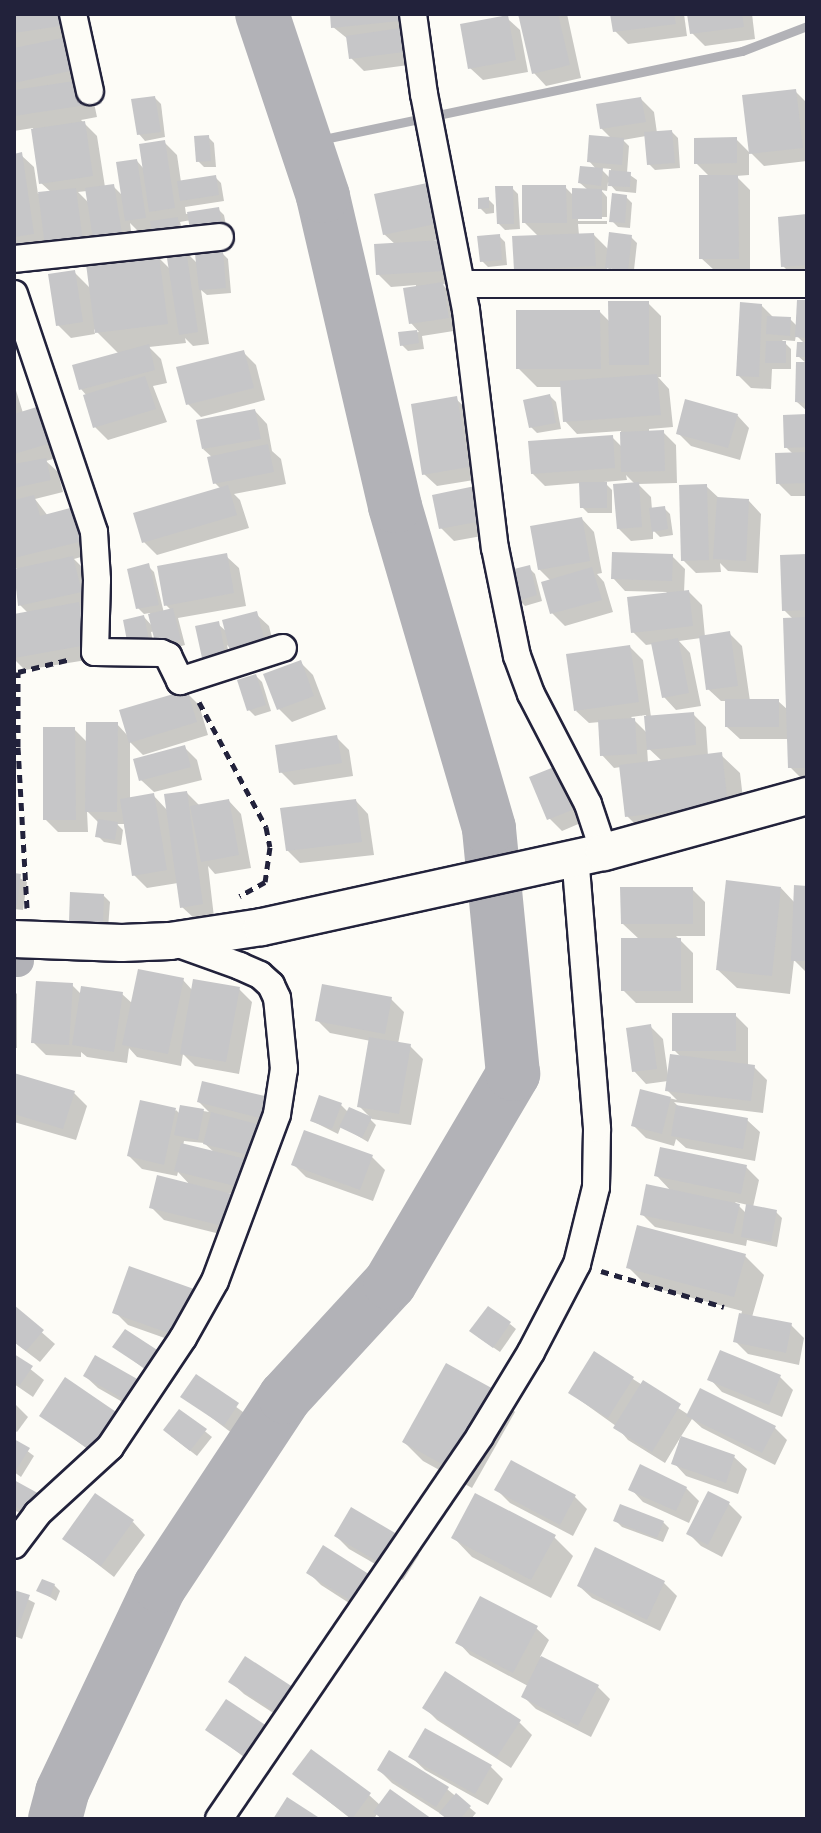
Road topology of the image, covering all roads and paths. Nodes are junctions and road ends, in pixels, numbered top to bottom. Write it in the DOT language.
graph roads {
  1 [pos="73,14"];
  2 [pos="420,16"];
  3 [pos="90,91"];
  4 [pos="220,237"];
  5 [pos="14,259"];
  6 [pos="461,284"];
  7 [pos="807,284"];
  8 [pos="14,294"];
  9 [pos="283,648"];
  10 [pos="95,652"];
  11 [pos="180,681"];
  12 [pos="807,796"];
  13 [pos="580,856"];
  14 [pos="234,899"];
  15 [pos="22,939"];
  16 [pos="170,941"];
  17 [pos="577,1264"];
  18 [pos="724,1307"];
  19 [pos="14,1545"];
  20 [pos="219,1819"];
  1 -- 3 [label="street"];
  2 -- 6 [label="street"];
  4 -- 5 [label="street"];
  6 -- 7 [label="street"];
  6 -- 13 [label="street"];
  8 -- 10 [label="street"];
  9 -- 11 [label="street"];
  10 -- 11 [label="street"];
  10 -- 15 [label="path"];
  11 -- 14 [label="path"];
  12 -- 13 [label="street"];
  13 -- 16 [label="street"];
  13 -- 17 [label="street"];
  15 -- 16 [label="street"];
  16 -- 19 [label="street"];
  17 -- 18 [label="path"];
  17 -- 20 [label="street"];
}
